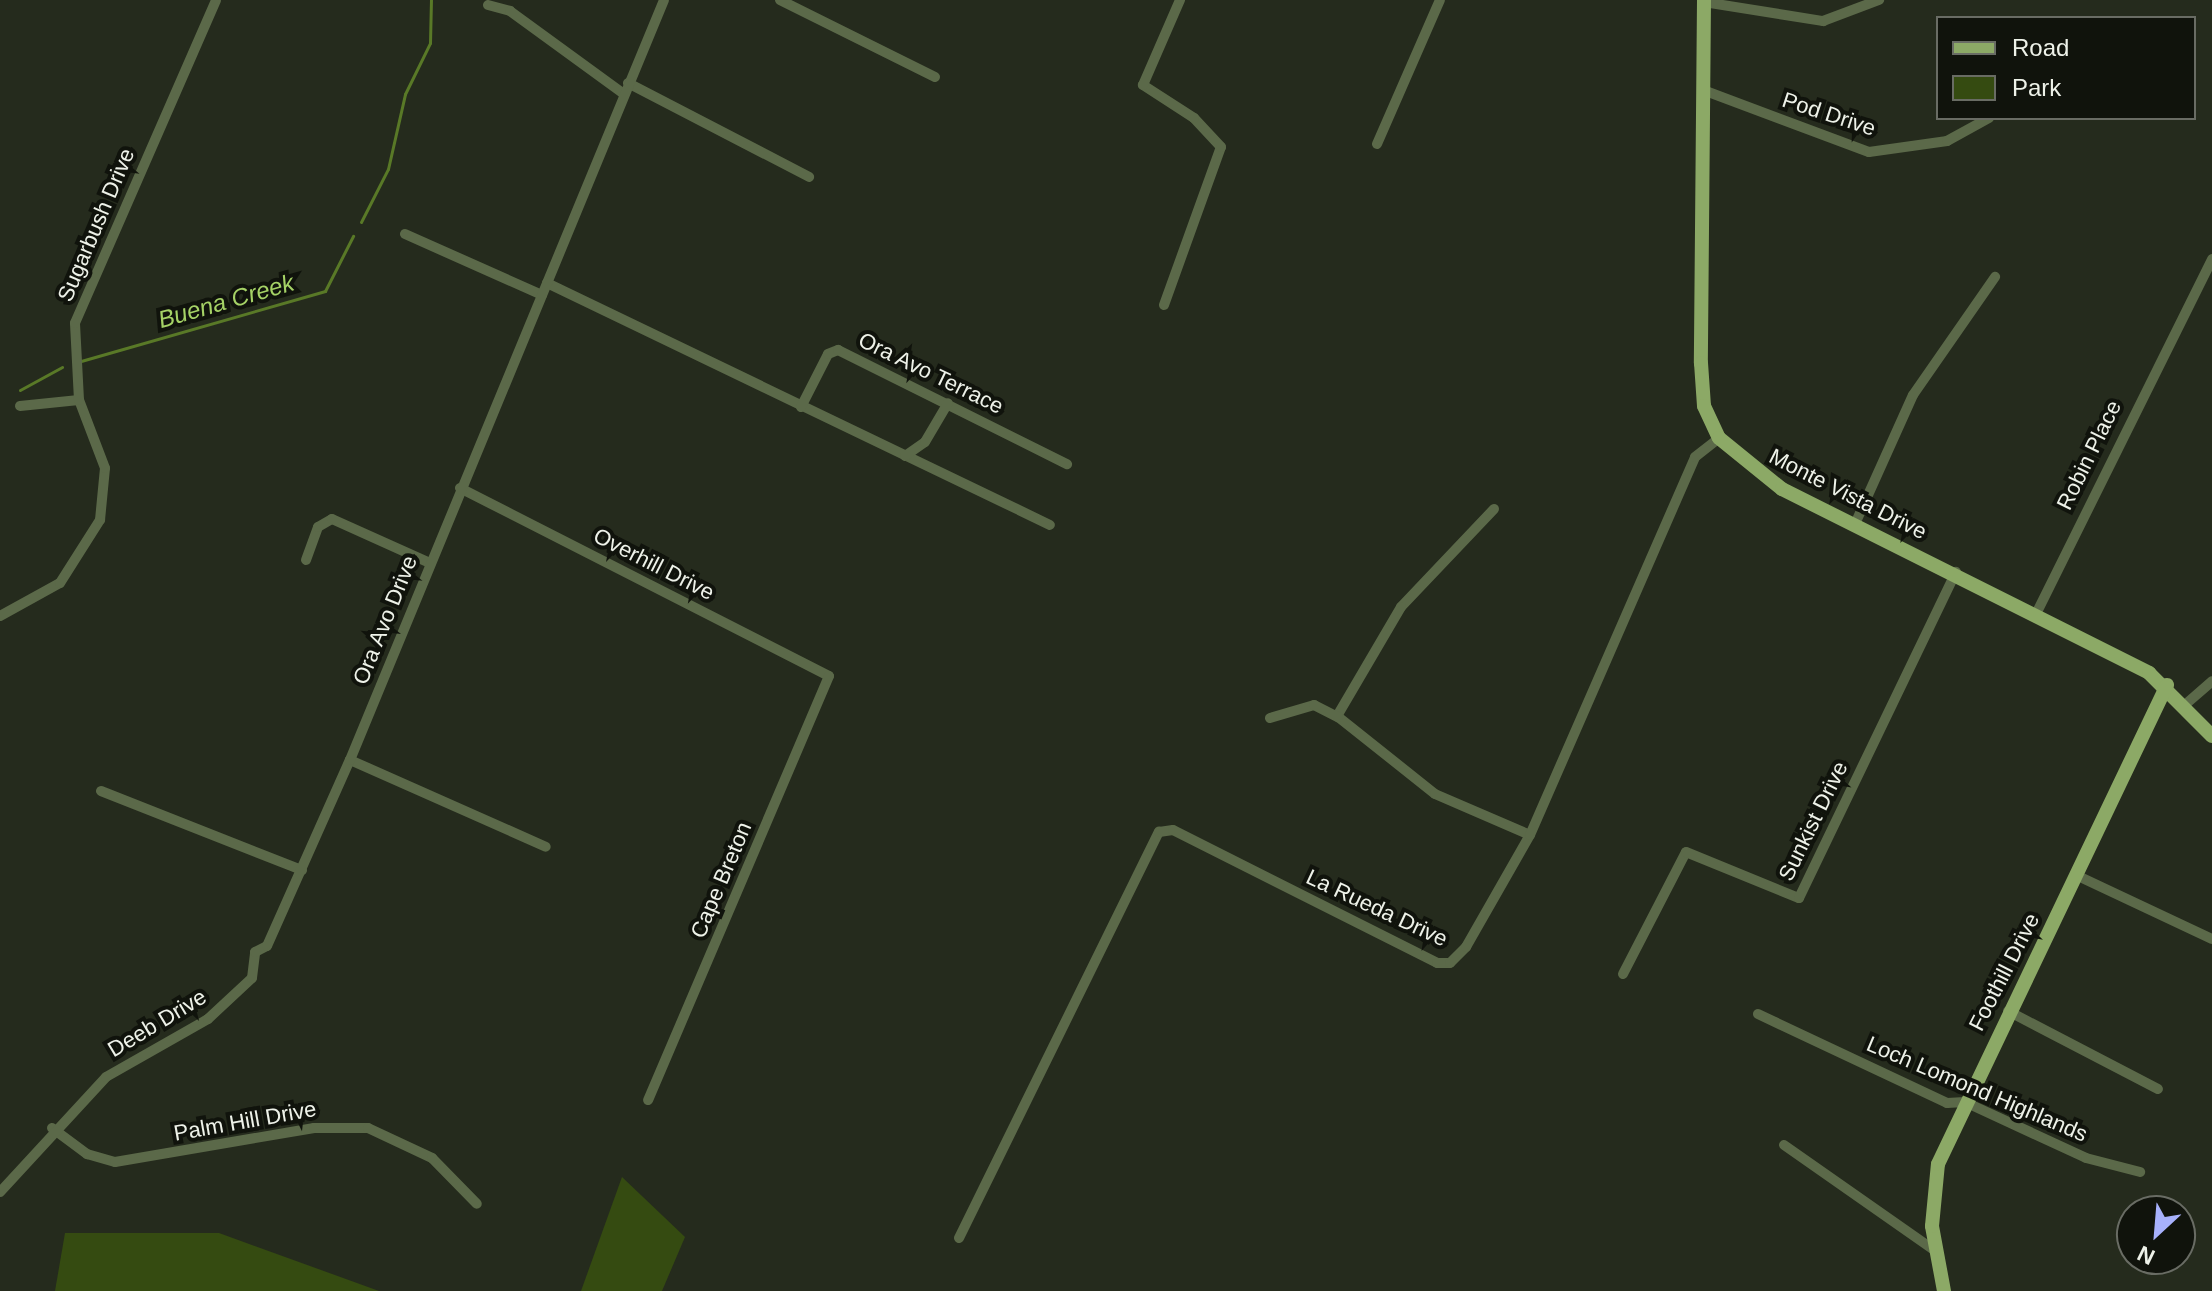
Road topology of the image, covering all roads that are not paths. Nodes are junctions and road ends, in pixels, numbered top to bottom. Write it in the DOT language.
graph roads {
  1 [pos="216,0"];
  2 [pos="664,0"];
  3 [pos="780,0"];
  4 [pos="1180,0"];
  5 [pos="1440,0"];
  6 [pos="1879,0"];
  7 [pos="1704,1"];
  8 [pos="488,5"];
  9 [pos="935,77"];
  10 [pos="626,88"];
  11 [pos="1703,90"];
  12 [pos="1985,120"];
  13 [pos="1377,144"];
  14 [pos="809,177"];
  15 [pos="405,234"];
  16 [pos="2212,259"];
  17 [pos="1995,277"];
  18 [pos="547,283"];
  19 [pos="542,295"];
  20 [pos="1164,305"];
  21 [pos="79,400"];
  22 [pos="948,403"];
  23 [pos="20,406"];
  24 [pos="801,407"];
  25 [pos="1719,438"];
  26 [pos="905,456"];
  27 [pos="1067,464"];
  28 [pos="460,488"];
  29 [pos="1494,509"];
  30 [pos="1855,524"];
  31 [pos="1050,525"];
  32 [pos="306,560"];
  33 [pos="430,563"];
  34 [pos="1956,572"];
  35 [pos="2037,612"];
  36 [pos="0,616"];
  37 [pos="829,676"];
  38 [pos="2212,681"];
  39 [pos="2167,685"];
  40 [pos="2187,703"];
  41 [pos="1338,717"];
  42 [pos="1270,718"];
  43 [pos="2212,736"];
  44 [pos="350,760"];
  45 [pos="101,791"];
  46 [pos="1530,835"];
  47 [pos="546,847"];
  48 [pos="302,870"];
  49 [pos="2078,876"];
  50 [pos="2212,939"];
  51 [pos="255,952"];
  52 [pos="1623,974"];
  53 [pos="2008,1011"];
  54 [pos="1758,1014"];
  55 [pos="2158,1089"];
  56 [pos="648,1100"];
  57 [pos="1965,1102"];
  58 [pos="52,1128"];
  59 [pos="1784,1145"];
  60 [pos="2140,1172"];
  61 [pos="0,1192"];
  62 [pos="477,1204"];
  63 [pos="959,1238"];
  64 [pos="1937,1252"];
  65 [pos="1944,1291"];
  1 -- 21 [label="street, Sugarbush Drive"];
  2 -- 10 [label="street"];
  3 -- 9 [label="street"];
  4 -- 20 [label="street"];
  5 -- 13 [label="street"];
  6 -- 7 [label="street"];
  7 -- 11 [label="main road, Monte Vista Drive"];
  8 -- 10 [label="street"];
  10 -- 14 [label="street"];
  10 -- 18 [label="street"];
  11 -- 12 [label="street, Pod Drive"];
  11 -- 25 [label="main road, Monte Vista Drive"];
  15 -- 19 [label="street"];
  16 -- 35 [label="street, Robin Place"];
  17 -- 30 [label="street"];
  18 -- 19 [label="street, Ora Avo Drive"];
  18 -- 24 [label="street"];
  19 -- 28 [label="street, Ora Avo Drive"];
  21 -- 23 [label="street"];
  21 -- 36 [label="street, Sugarbush Drive"];
  22 -- 24 [label="street, Ora Avo Terrace"];
  22 -- 26 [label="street"];
  22 -- 27 [label="street, Ora Avo Terrace"];
  24 -- 26 [label="street"];
  25 -- 30 [label="main road, Monte Vista Drive"];
  25 -- 46 [label="street, La Rueda Drive"];
  26 -- 31 [label="street"];
  28 -- 33 [label="street, Ora Avo Drive"];
  28 -- 37 [label="street, Overhill Drive"];
  29 -- 41 [label="street"];
  30 -- 34 [label="main road, Monte Vista Drive"];
  32 -- 33 [label="street"];
  33 -- 44 [label="street, Ora Avo Drive"];
  34 -- 35 [label="main road, Monte Vista Drive"];
  34 -- 52 [label="street, Sunkist Drive"];
  35 -- 39 [label="main road, Monte Vista Drive"];
  37 -- 56 [label="street, Cape Breton"];
  38 -- 40 [label="street"];
  39 -- 40 [label="main road, Monte Vista Drive"];
  39 -- 49 [label="main road, Foothill Drive"];
  40 -- 43 [label="main road, Monte Vista Drive"];
  41 -- 42 [label="street"];
  41 -- 46 [label="street"];
  44 -- 47 [label="street"];
  44 -- 48 [label="street, Ora Avo Drive"];
  45 -- 48 [label="street"];
  46 -- 63 [label="street, La Rueda Drive"];
  48 -- 51 [label="street, Ora Avo Drive"];
  49 -- 50 [label="street"];
  49 -- 53 [label="main road, Foothill Drive"];
  51 -- 58 [label="street, Deeb Drive"];
  53 -- 55 [label="street"];
  53 -- 57 [label="main road, Foothill Drive"];
  54 -- 57 [label="street, Loch Lomond Highlands"];
  57 -- 60 [label="street, Loch Lomond Highlands"];
  57 -- 64 [label="main road, Foothill Drive"];
  58 -- 61 [label="street, Deeb Drive"];
  58 -- 62 [label="street, Palm Hill Drive"];
  59 -- 64 [label="street"];
  64 -- 65 [label="main road, Foothill Drive"];
}
